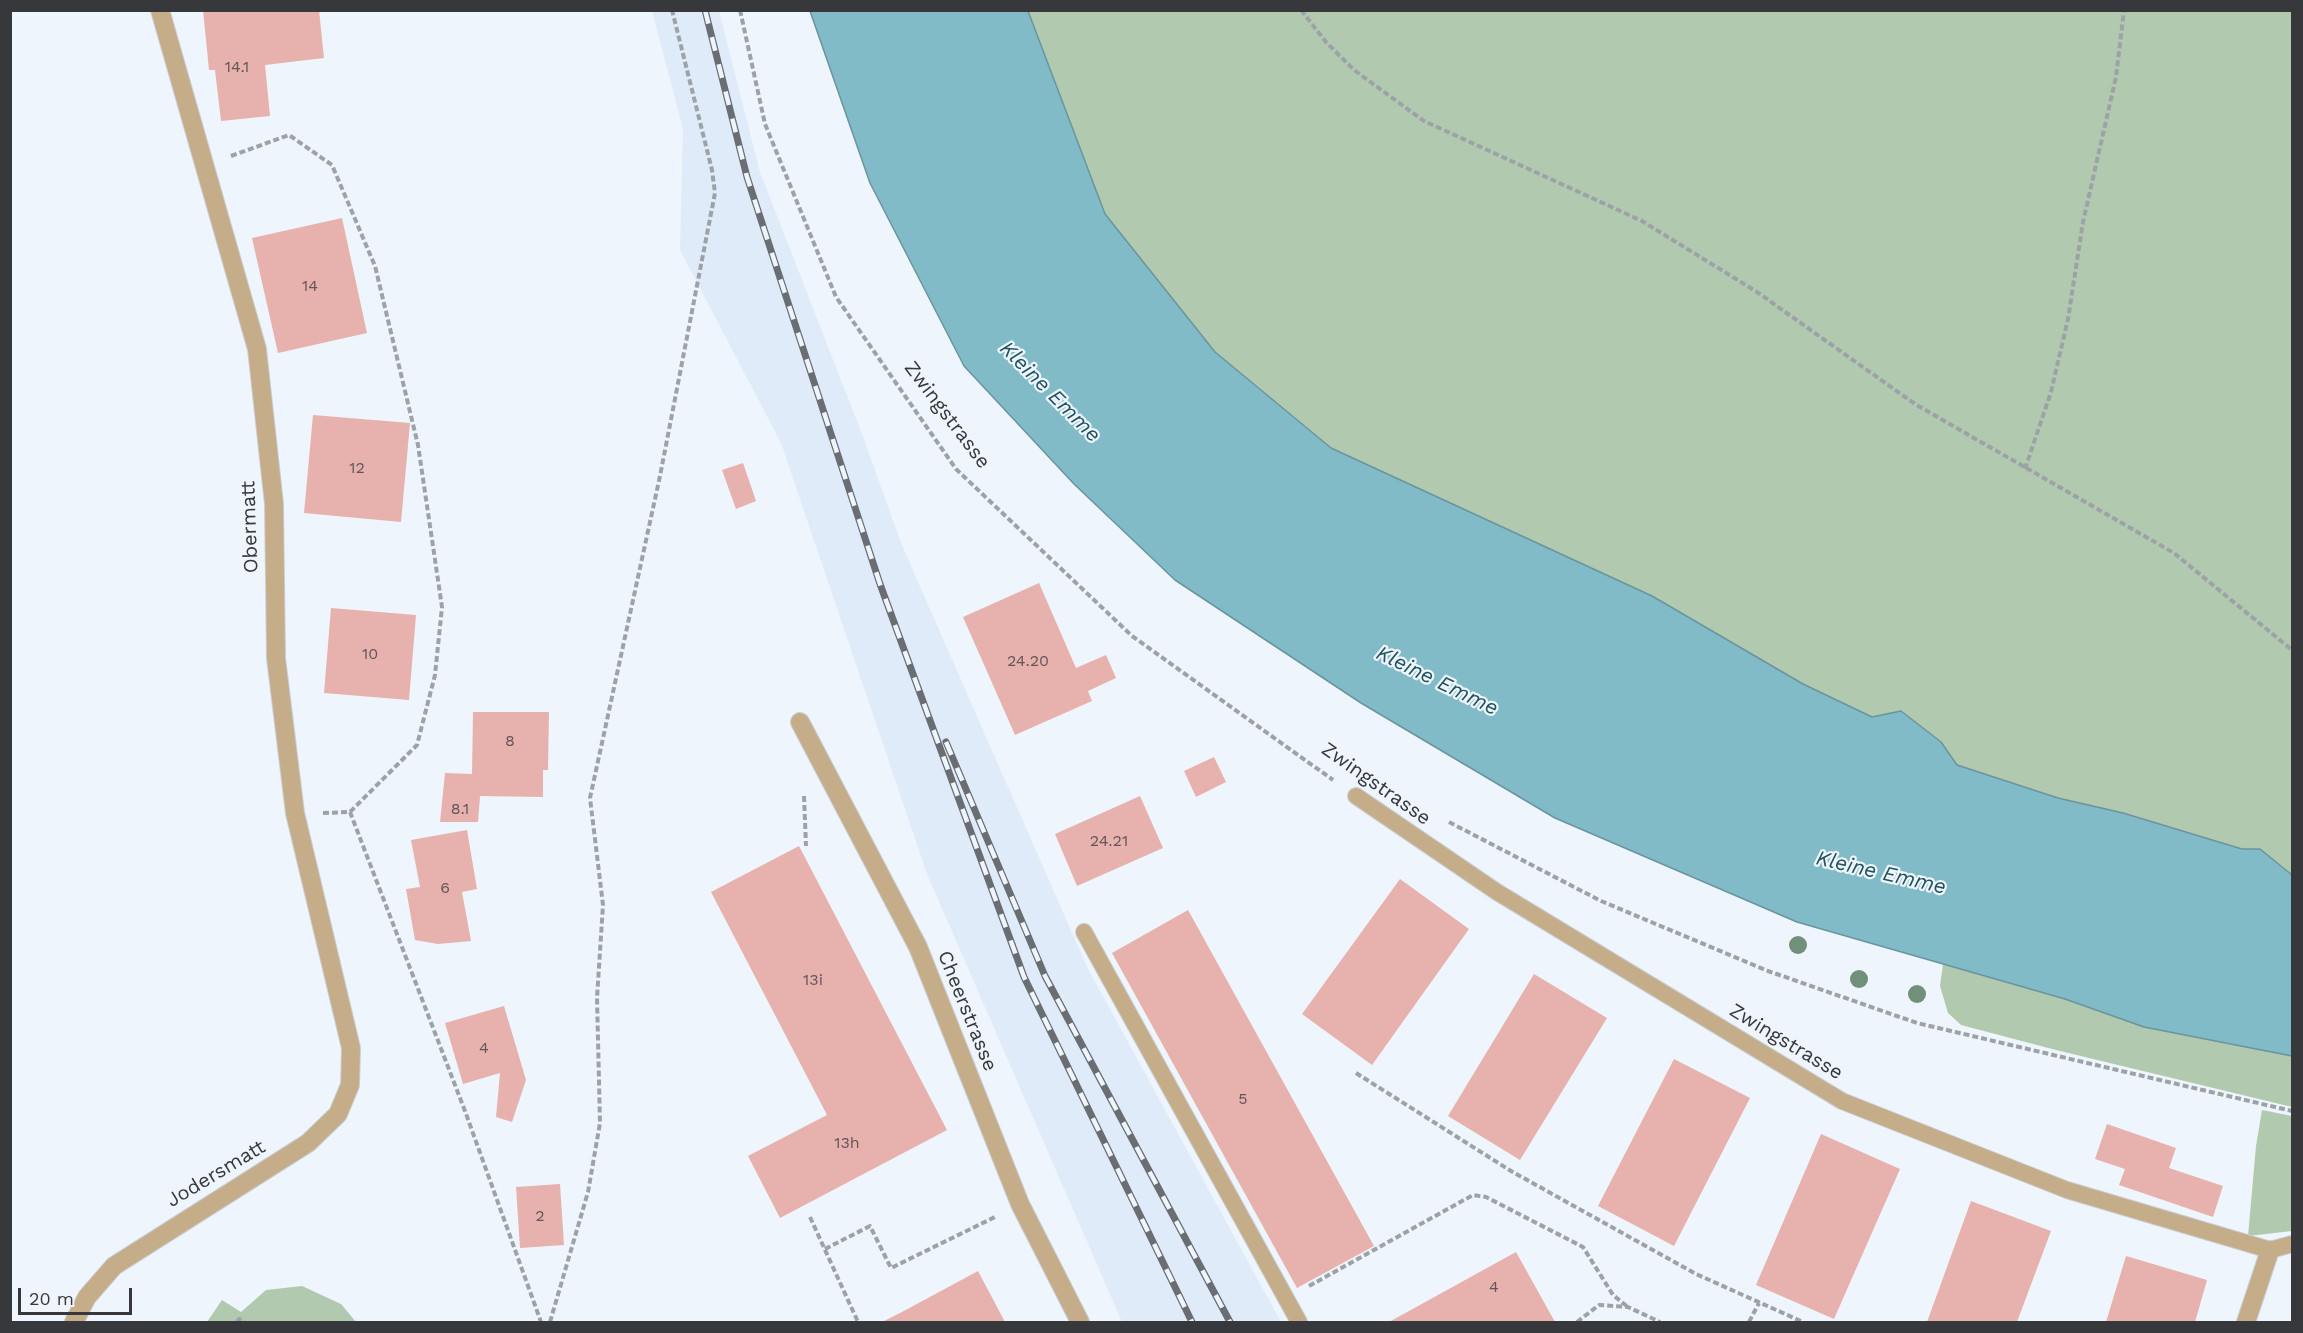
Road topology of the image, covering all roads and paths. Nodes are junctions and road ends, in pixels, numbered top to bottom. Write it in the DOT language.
graph roads {
  1 [pos="160,10"];
  2 [pos="672,10"];
  3 [pos="740,10"];
  4 [pos="1301,10"];
  5 [pos="2124,10"];
  6 [pos="205,165"];
  7 [pos="2025,469"];
  8 [pos="2292,650"];
  9 [pos="800,722"];
  10 [pos="1356,796"];
  11 [pos="350,812"];
  12 [pos="295,813"];
  13 [pos="1447,821"];
  14 [pos="1084,932"];
  15 [pos="351,1048"];
  16 [pos="1356,1073"];
  17 [pos="2292,1111"];
  18 [pos="1020,1204"];
  19 [pos="810,1217"];
  20 [pos="2292,1244"];
  21 [pos="825,1249"];
  22 [pos="2270,1250"];
  23 [pos="1286,1298"];
  24 [pos="1759,1303"];
  25 [pos="1628,1307"];
  26 [pos="74,1323"];
  27 [pos="237,1323"];
  28 [pos="244,1323"];
  29 [pos="541,1323"];
  30 [pos="550,1323"];
  31 [pos="858,1323"];
  32 [pos="1080,1323"];
  33 [pos="1299,1323"];
  34 [pos="1577,1323"];
  35 [pos="1660,1323"];
  36 [pos="1749,1323"];
  37 [pos="1803,1323"];
  38 [pos="2246,1323"];
  1 -- 6 [label="street, Obermatt"];
  2 -- 30 [label="path"];
  3 -- 10 [label="path, Zwingstrasse"];
  4 -- 7 [label="path"];
  5 -- 7 [label="path"];
  6 -- 11 [label="path"];
  6 -- 12 [label="street, Obermatt"];
  7 -- 8 [label="path"];
  9 -- 18 [label="street, Cheerstrasse"];
  10 -- 22 [label="lane, Zwingstrasse"];
  11 -- 12 [label="path"];
  11 -- 29 [label="path"];
  12 -- 15 [label="street, Obermatt"];
  13 -- 17 [label="path"];
  14 -- 23 [label="lane"];
  15 -- 26 [label="street, Jodersmatt"];
  16 -- 24 [label="path"];
  18 -- 21 [label="path"];
  18 -- 32 [label="street, Cheerstrasse"];
  19 -- 21 [label="path"];
  20 -- 22 [label="lane"];
  21 -- 31 [label="path"];
  22 -- 38 [label="street"];
  23 -- 25 [label="path"];
  23 -- 33 [label="lane"];
  24 -- 36 [label="path"];
  24 -- 37 [label="path"];
  25 -- 34 [label="path"];
  25 -- 35 [label="path"];
  27 -- 28 [label="path"];
}
